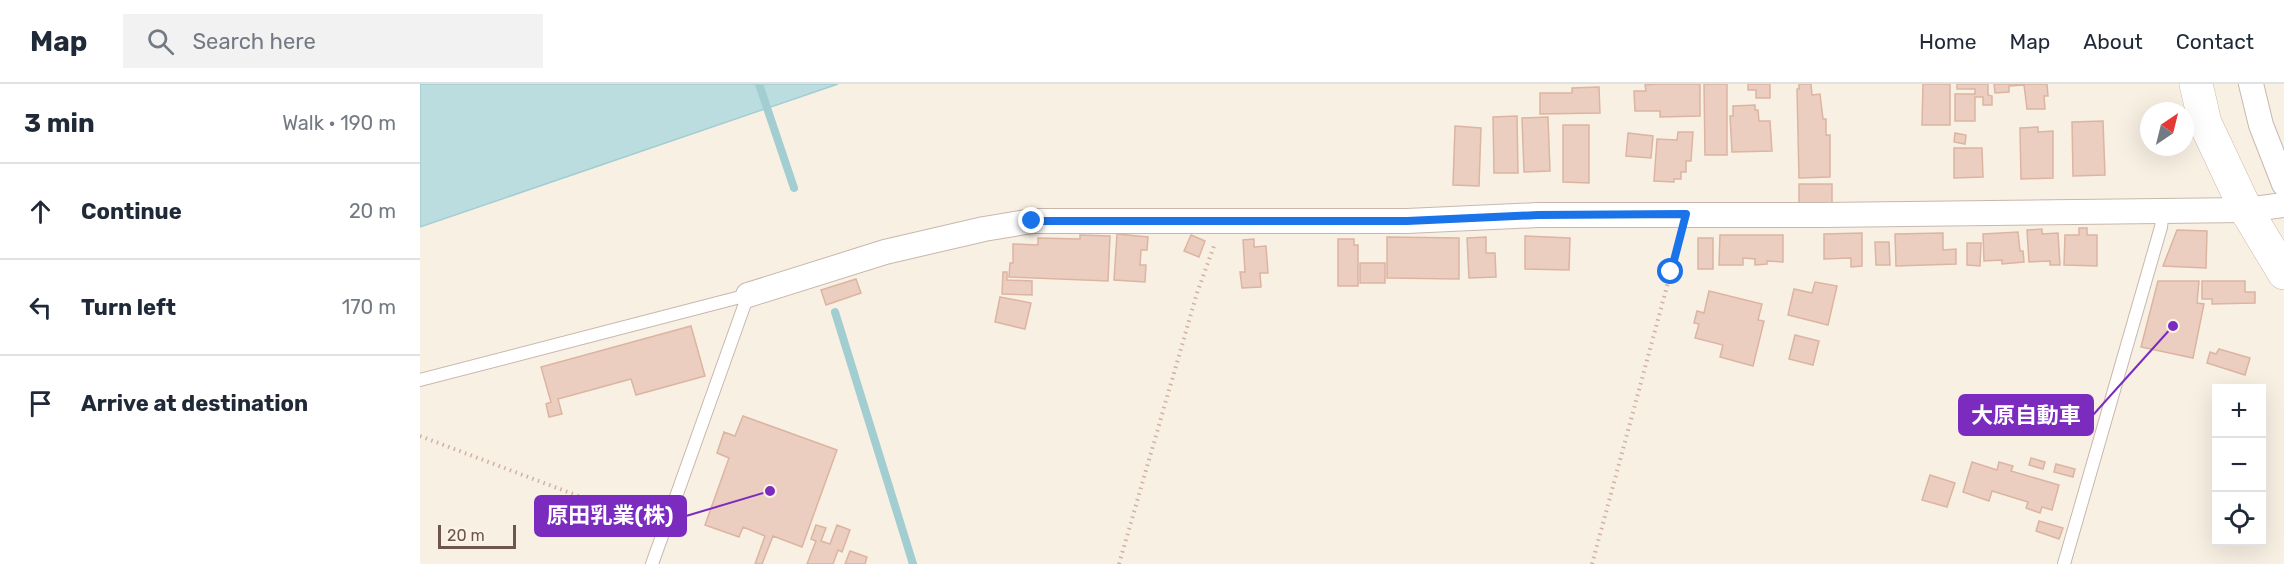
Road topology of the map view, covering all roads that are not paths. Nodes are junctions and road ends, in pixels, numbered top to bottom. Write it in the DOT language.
graph roads {
  1 [pos="2196,84"];
  2 [pos="2250,84"];
  3 [pos="2284,184"];
  4 [pos="2284,205"];
  5 [pos="2246,210"];
  6 [pos="2163,211"];
  7 [pos="2284,273"];
  8 [pos="748,295"];
  9 [pos="420,380"];
  10 [pos="652,564"];
  11 [pos="2064,564"];
  1 -- 5 [label="main road"];
  2 -- 3 [label="street"];
  4 -- 5 [label="street"];
  5 -- 6 [label="street"];
  5 -- 7 [label="main road"];
  6 -- 8 [label="street"];
  6 -- 11 [label="lane"];
  8 -- 9 [label="lane"];
  8 -- 10 [label="lane"];
}
